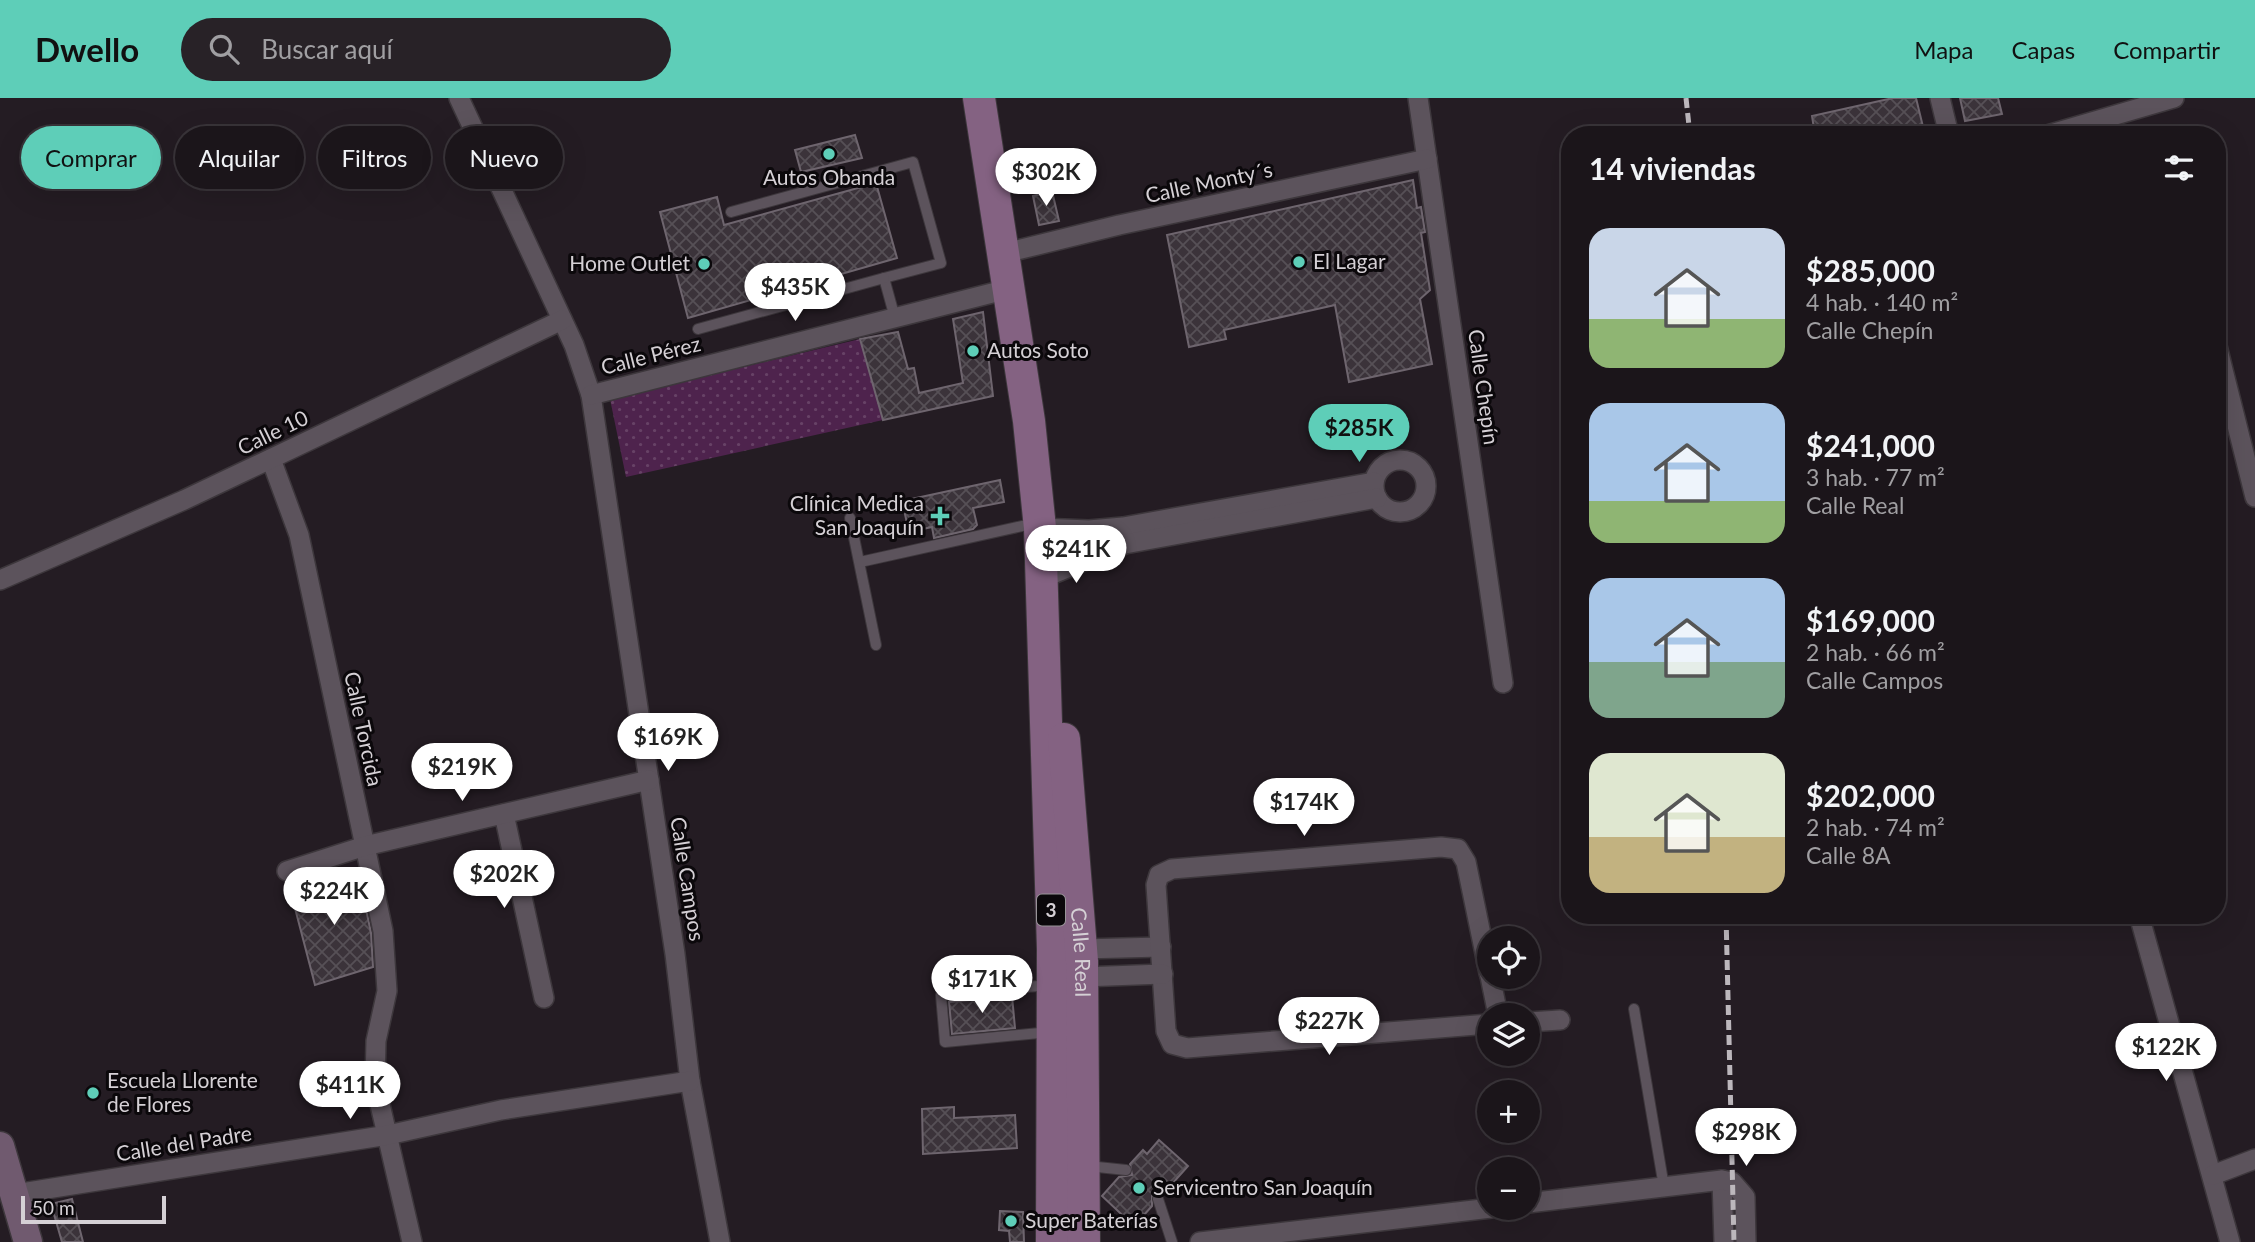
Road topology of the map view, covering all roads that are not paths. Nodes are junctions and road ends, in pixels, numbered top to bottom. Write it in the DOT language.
graph roads {
  1 [pos="459,98"];
  2 [pos="979,98"];
  3 [pos="1418,98"];
  4 [pos="1940,98"];
  5 [pos="2174,98"];
  6 [pos="1947,126"];
  7 [pos="2078,126"];
  8 [pos="1427,159"];
  9 [pos="731,212"];
  10 [pos="1001,254"];
  11 [pos="884,278"];
  12 [pos="1008,289"];
  13 [pos="895,318"];
  14 [pos="562,320"];
  15 [pos="698,329"];
  16 [pos="2226,382"];
  17 [pos="591,395"];
  18 [pos="2237,426"];
  19 [pos="2226,429"];
  20 [pos="271,459"];
  21 [pos="1375,490"];
  22 [pos="2255,497"];
  23 [pos="850,518"];
  24 [pos="1040,525"];
  25 [pos="1124,536"];
  26 [pos="860,562"];
  27 [pos="1043,578"];
  28 [pos="0,580"];
  29 [pos="876,645"];
  30 [pos="1503,683"];
  31 [pos="649,780"];
  32 [pos="504,814"];
  33 [pos="365,846"];
  34 [pos="287,871"];
  35 [pos="2142,924"];
  36 [pos="1480,926"];
  37 [pos="1161,947"];
  38 [pos="1072,970"];
  39 [pos="1163,974"];
  40 [pos="544,998"];
  41 [pos="1634,1009"];
  42 [pos="1560,1020"];
  43 [pos="1540,1021"];
  44 [pos="1477,1025"];
  45 [pos="1053,1031"];
  46 [pos="690,1081"];
  47 [pos="388,1135"];
  48 [pos="1053,1143"];
  49 [pos="0,1146"];
  50 [pos="2255,1159"];
  51 [pos="1083,1166"];
  52 [pos="1125,1170"];
  53 [pos="2213,1175"];
  54 [pos="1722,1180"];
  55 [pos="1664,1187"];
  56 [pos="1158,1199"];
  57 [pos="11,1202"];
  58 [pos="1540,1202"];
  59 [pos="1477,1210"];
  60 [pos="28,1242"];
  61 [pos="412,1242"];
  62 [pos="720,1242"];
  63 [pos="1052,1242"];
  64 [pos="1071,1242"];
  65 [pos="1084,1242"];
  66 [pos="1172,1242"];
  67 [pos="1200,1242"];
  68 [pos="1724,1242"];
  69 [pos="1746,1242"];
  70 [pos="2230,1242"];
  1 -- 14 [label="street, Calle Campos"];
  2 -- 10 [label="main road, Calle Real / 3"];
  3 -- 8 [label="street, Calle Chepín"];
  4 -- 6 [label="street"];
  5 -- 7 [label="street"];
  8 -- 10 [label="street, Calle Monty´s"];
  8 -- 30 [label="street, Calle Chepín"];
  9 -- 11 [label="lane"];
  10 -- 12 [label="main road, Calle Real / 3"];
  11 -- 13 [label="lane"];
  11 -- 15 [label="lane"];
  12 -- 13 [label="street, Calle Pérez"];
  12 -- 24 [label="main road, Calle Real / 3"];
  13 -- 17 [label="street, Calle Pérez"];
  14 -- 17 [label="street, Calle Campos"];
  14 -- 20 [label="street, Calle 10"];
  16 -- 18 [label="street"];
  17 -- 31 [label="street, Calle Campos"];
  18 -- 19 [label="street"];
  18 -- 22 [label="street"];
  20 -- 28 [label="street, Calle 10"];
  20 -- 33 [label="street, Calle Torcida"];
  21 -- 25 [label="street"];
  23 -- 26 [label="lane"];
  24 -- 25 [label="street"];
  24 -- 26 [label="lane"];
  24 -- 27 [label="main road, Calle Real / 3"];
  25 -- 27 [label="street"];
  26 -- 29 [label="lane"];
  27 -- 38 [label="main road, Calle Real / 3"];
  27 -- 38 [label="main road, Calle Real / 3"];
  31 -- 32 [label="street"];
  31 -- 46 [label="street, Calle Campos"];
  32 -- 33 [label="street"];
  32 -- 40 [label="street"];
  33 -- 34 [label="street"];
  33 -- 47 [label="street, Calle Torcida"];
  35 -- 53 [label="street"];
  36 -- 37 [label="street"];
  37 -- 38 [label="street"];
  37 -- 39 [label="street"];
  38 -- 39 [label="street"];
  38 -- 45 [label="main road, Calle Real / 3"];
  38 -- 45 [label="lane"];
  38 -- 51 [label="main road, Calle Real / 3"];
  39 -- 44 [label="street"];
  41 -- 55 [label="lane"];
  42 -- 43 [label="street"];
  45 -- 48 [label="main road, Calle Real / 3"];
  46 -- 47 [label="street, Calle del Padre"];
  46 -- 62 [label="street, Calle Campos"];
  47 -- 57 [label="street, Calle del Padre"];
  47 -- 61 [label="street, Calle Torcida"];
  48 -- 63 [label="main road, Calle Real / 3"];
  48 -- 64 [label="main road"];
  49 -- 57 [label="main road"];
  50 -- 53 [label="street"];
  51 -- 52 [label="lane"];
  51 -- 65 [label="main road, Calle Real / 3"];
  53 -- 70 [label="street"];
  54 -- 55 [label="street"];
  54 -- 68 [label="street"];
  54 -- 69 [label="street"];
  55 -- 58 [label="street"];
  56 -- 66 [label="lane"];
  57 -- 60 [label="main road"];
  59 -- 67 [label="street"];
}
